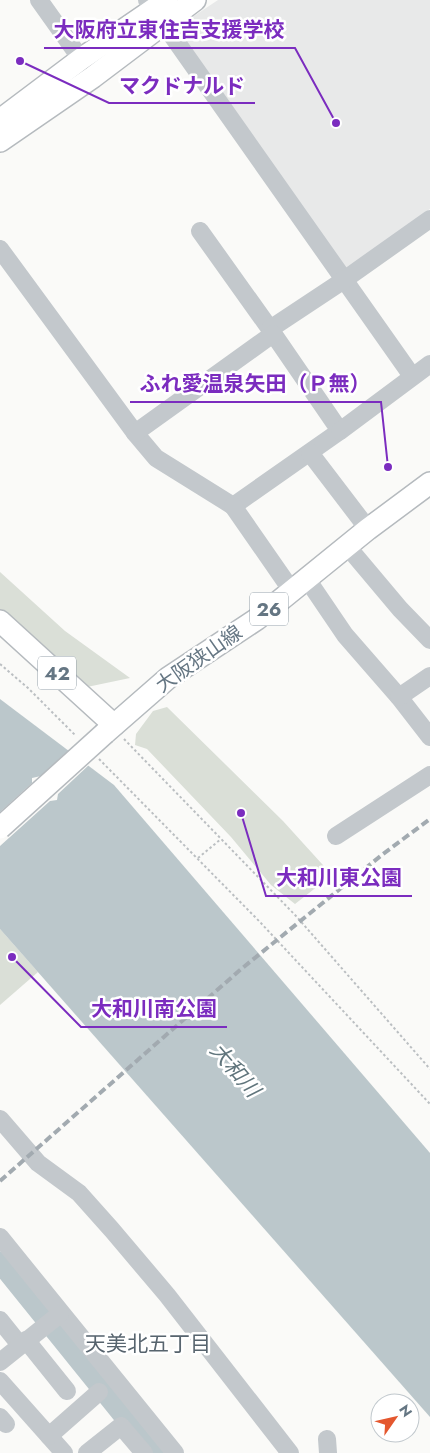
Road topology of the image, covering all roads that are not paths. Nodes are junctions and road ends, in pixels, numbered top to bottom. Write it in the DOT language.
graph roads {
  1 [pos="39,0"];
  2 [pos="195,0"];
  3 [pos="158,8"];
  4 [pos="81,59"];
  5 [pos="93,77"];
  6 [pos="0,109"];
  7 [pos="0,120"];
  8 [pos="0,141"];
  9 [pos="0,154"];
  10 [pos="430,219"];
  11 [pos="200,231"];
  12 [pos="0,248"];
  13 [pos="344,280"];
  14 [pos="272,331"];
  15 [pos="430,364"];
  16 [pos="412,376"];
  17 [pos="340,431"];
  18 [pos="135,433"];
  19 [pos="310,454"];
  20 [pos="430,483"];
  21 [pos="233,506"];
  22 [pos="368,529"];
  23 [pos="347,546"];
  24 [pos="299,585"];
  25 [pos="0,621"];
  26 [pos="430,640"];
  27 [pos="430,676"];
  28 [pos="399,697"];
  29 [pos="110,729"];
  30 [pos="430,737"];
  31 [pos="430,775"];
  32 [pos="0,828"];
  33 [pos="336,836"];
  34 [pos="0,1119"];
  35 [pos="0,1237"];
  36 [pos="0,1320"];
  37 [pos="52,1320"];
  38 [pos="23,1343"];
  39 [pos="0,1362"];
  40 [pos="0,1381"];
  41 [pos="67,1391"];
  42 [pos="99,1392"];
  43 [pos="49,1436"];
  44 [pos="64,1453"];
  45 [pos="87,1453"];
  46 [pos="144,1453"];
  47 [pos="175,1453"];
  48 [pos="290,1453"];
  1 -- 4 [label="street"];
  2 -- 3 [label="main road"];
  3 -- 4 [label="main road"];
  3 -- 5 [label="main road"];
  3 -- 13 [label="street"];
  4 -- 6 [label="main road"];
  4 -- 7 [label="main road"];
  5 -- 8 [label="main road"];
  5 -- 9 [label="main road"];
  10 -- 13 [label="street"];
  11 -- 14 [label="street"];
  12 -- 18 [label="street"];
  13 -- 14 [label="street"];
  13 -- 16 [label="street"];
  14 -- 17 [label="street"];
  14 -- 18 [label="street"];
  15 -- 16 [label="street"];
  16 -- 17 [label="street"];
  17 -- 19 [label="street"];
  18 -- 21 [label="street"];
  19 -- 21 [label="street"];
  19 -- 22 [label="street"];
  20 -- 22 [label="main road, 大阪狭山線 / 26"];
  21 -- 24 [label="street"];
  22 -- 23 [label="main road, 大阪狭山線 / 26"];
  23 -- 24 [label="main road, 大阪狭山線 / 26"];
  23 -- 26 [label="street"];
  24 -- 28 [label="street"];
  24 -- 29 [label="main road, 大阪狭山線 / 26"];
  25 -- 29 [label="main road, 42"];
  27 -- 28 [label="street"];
  28 -- 30 [label="street"];
  29 -- 32 [label="main road, 大阪狭山線 / 26, bridge"];
  31 -- 33 [label="street"];
  34 -- 48 [label="street"];
  35 -- 37 [label="street"];
  36 -- 38 [label="street"];
  37 -- 38 [label="street"];
  37 -- 47 [label="street"];
  38 -- 39 [label="street"];
  38 -- 41 [label="street"];
  40 -- 43 [label="street"];
  42 -- 43 [label="street"];
  43 -- 44 [label="street"];
  45 -- 46 [label="street"];
}
